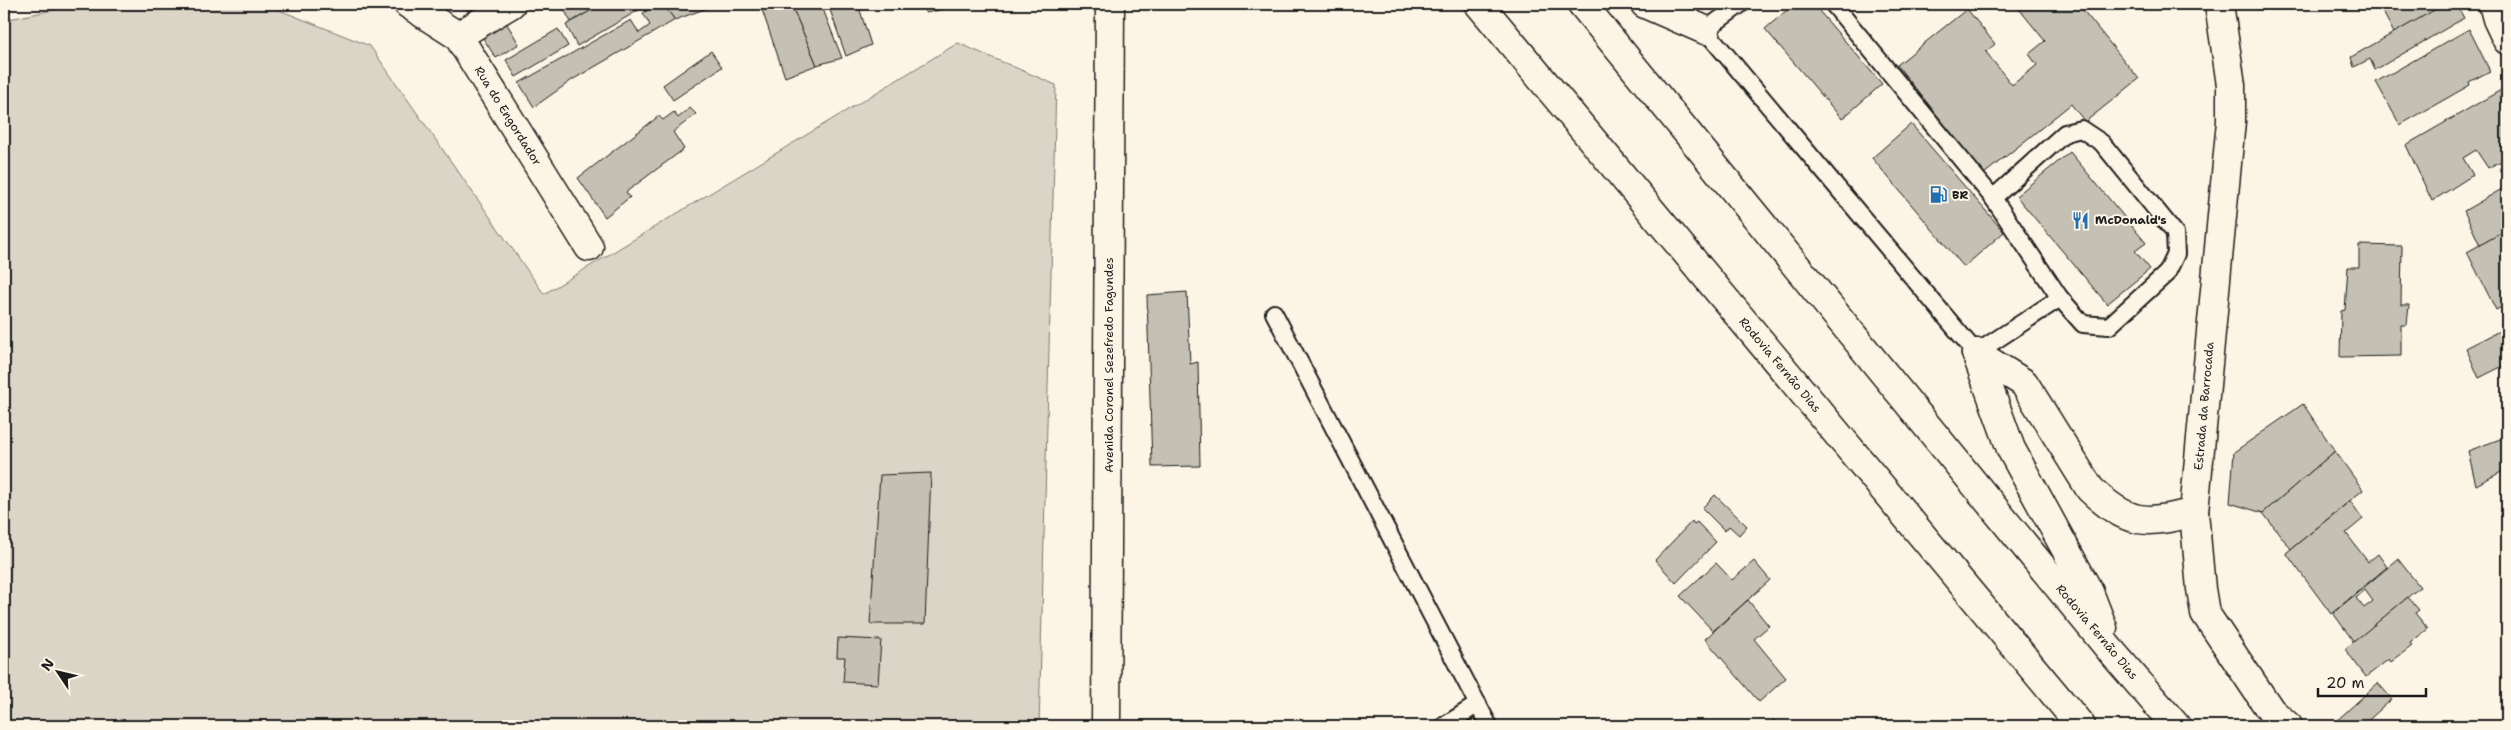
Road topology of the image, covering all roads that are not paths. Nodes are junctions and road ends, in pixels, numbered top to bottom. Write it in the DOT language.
graph roads {
  1 [pos="408,4"];
  2 [pos="511,4"];
  3 [pos="1110,4"];
  4 [pos="1479,4"];
  5 [pos="1582,4"];
  6 [pos="1645,4"];
  7 [pos="1741,4"];
  8 [pos="1833,4"];
  9 [pos="2219,4"];
  10 [pos="2493,4"];
  11 [pos="1705,30"];
  12 [pos="458,36"];
  13 [pos="2507,40"];
  14 [pos="1993,198"];
  15 [pos="589,247"];
  16 [pos="2060,298"];
  17 [pos="1274,313"];
  18 [pos="1976,353"];
  19 [pos="2194,512"];
  20 [pos="2111,651"];
  21 [pos="1478,704"];
  22 [pos="1106,726"];
  23 [pos="1444,726"];
  24 [pos="1489,726"];
  25 [pos="2081,726"];
  26 [pos="2176,726"];
  27 [pos="2288,726"];
  1 -- 12 [label="main road, Rua do Engordador"];
  2 -- 12 [label="main road"];
  3 -- 22 [label="main road, Avenida Coronel Sezefredo Fagundes"];
  4 -- 25 [label="main road, Rodovia Fernão Dias"];
  5 -- 20 [label="main road, Rodovia Fernão Dias"];
  6 -- 11 [label="main road"];
  7 -- 11 [label="lane"];
  8 -- 14 [label="lane"];
  9 -- 19 [label="main road, Estrada da Barrocada"];
  10 -- 13 [label="main road"];
  11 -- 18 [label="lane"];
  12 -- 15 [label="main road, Rua do Engordador"];
  14 -- 16 [label="lane"];
  14 -- 16 [label="lane"];
  16 -- 18 [label="lane"];
  17 -- 21 [label="lane"];
  18 -- 19 [label="main road"];
  18 -- 20 [label="main road"];
  19 -- 27 [label="main road, Estrada da Barrocada"];
  20 -- 26 [label="main road, Rodovia Fernão Dias"];
  21 -- 23 [label="lane"];
  21 -- 24 [label="lane"];
}
